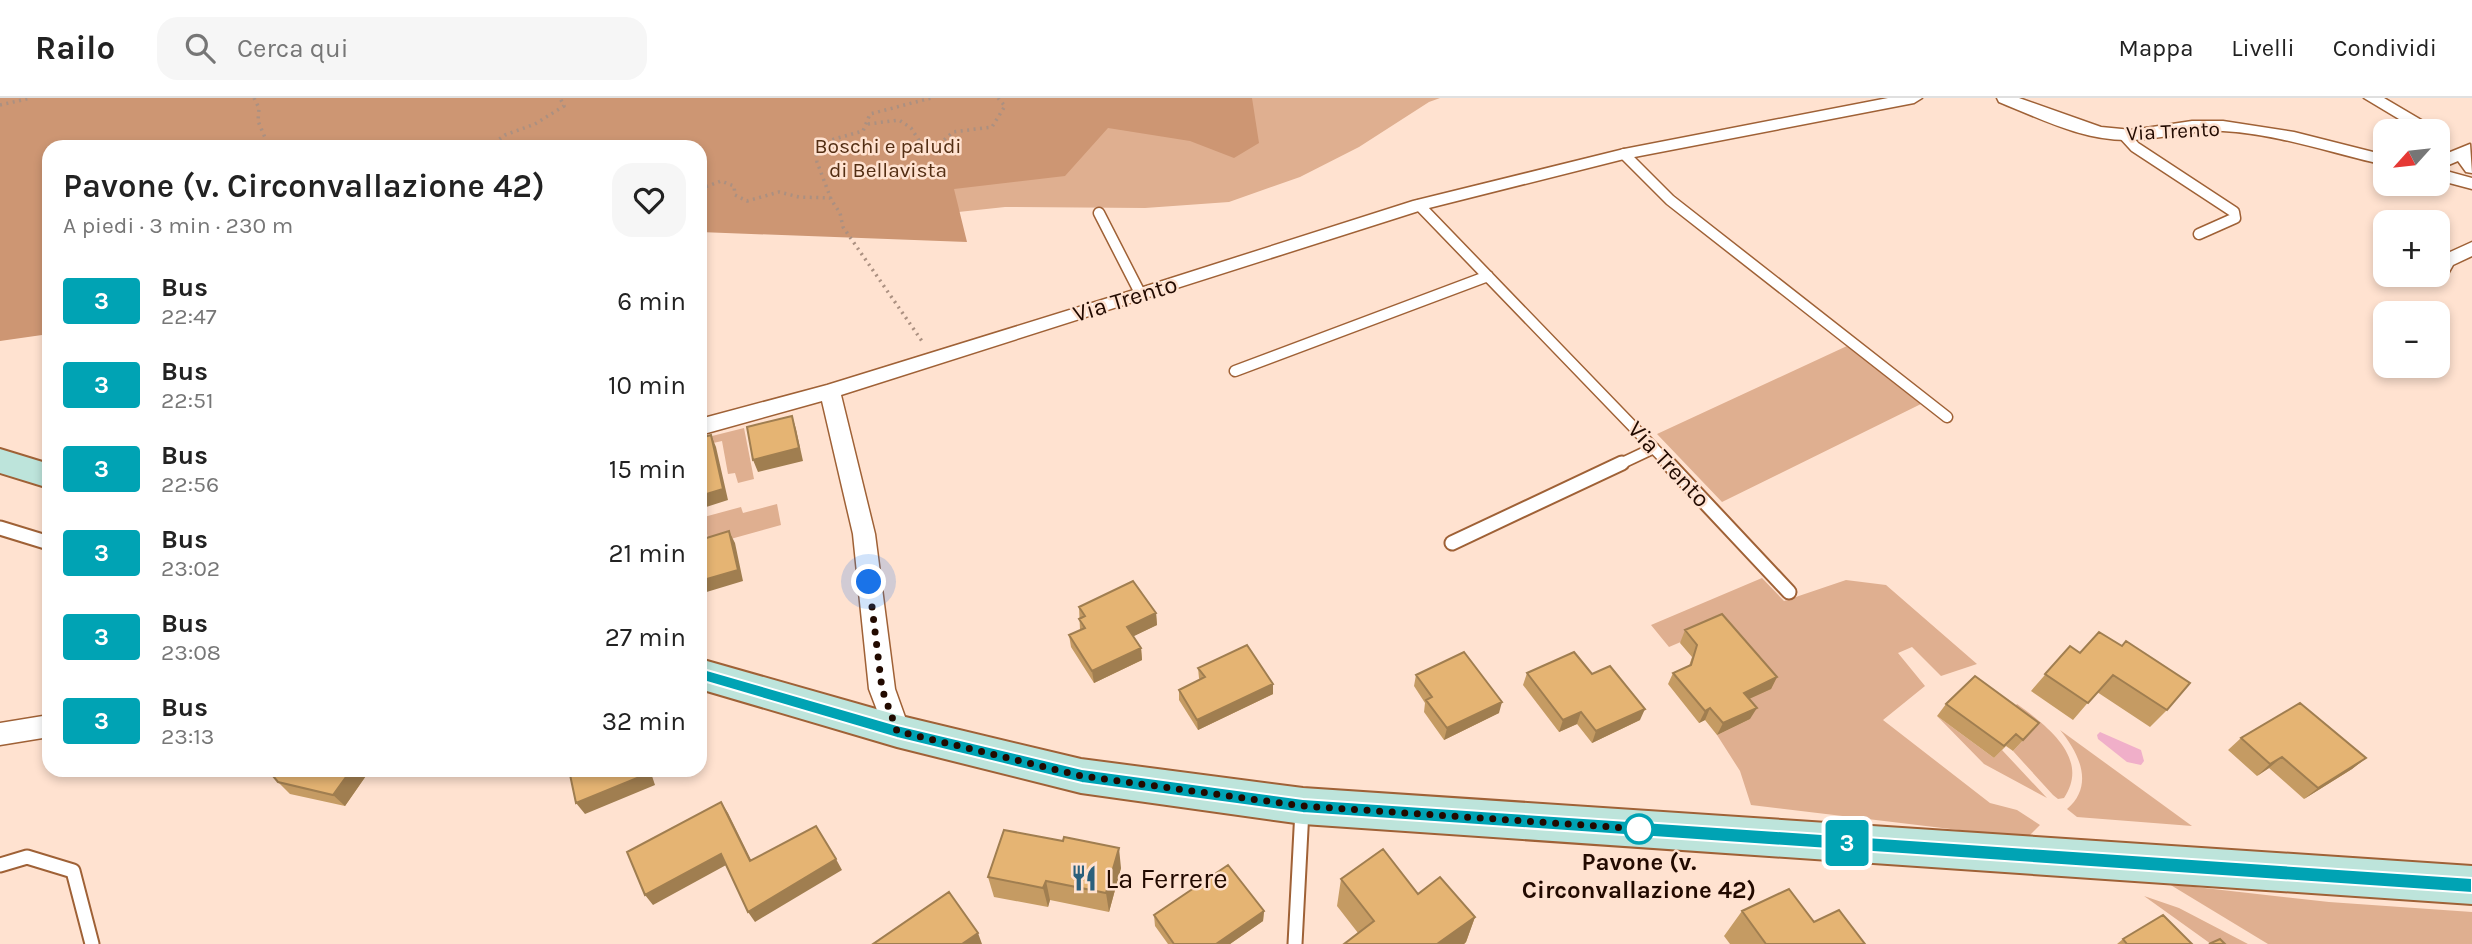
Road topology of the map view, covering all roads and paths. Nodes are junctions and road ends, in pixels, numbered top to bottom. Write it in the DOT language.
graph roads {
  1 [pos="32,98"];
  2 [pos="254,98"];
  3 [pos="560,98"];
  4 [pos="930,98"];
  5 [pos="998,98"];
  6 [pos="1914,98"];
  7 [pos="2005,98"];
  8 [pos="2372,98"];
  9 [pos="0,105"];
  10 [pos="2410,119"];
  11 [pos="868,124"];
  12 [pos="2124,135"];
  13 [pos="266,140"];
  14 [pos="498,140"];
  15 [pos="2450,140"];
  16 [pos="2471,148"];
  17 [pos="1624,154"];
  18 [pos="2373,157"];
  19 [pos="2450,158"];
  20 [pos="2472,167"];
  21 [pos="2450,178"];
  22 [pos="707,184"];
  23 [pos="2472,184"];
  24 [pos="831,200"];
  25 [pos="1419,205"];
  26 [pos="1099,213"];
  27 [pos="2199,234"];
  28 [pos="2472,248"];
  29 [pos="2450,259"];
  30 [pos="1488,276"];
  31 [pos="1141,295"];
  32 [pos="933,358"];
  33 [pos="1235,371"];
  34 [pos="830,391"];
  35 [pos="1947,417"];
  36 [pos="707,425"];
  37 [pos="1654,448"];
  38 [pos="0,461"];
  39 [pos="42,474"];
  40 [pos="0,528"];
  41 [pos="42,541"];
  42 [pos="1452,543"];
  43 [pos="1789,592"];
  44 [pos="707,676"];
  45 [pos="42,727"];
  46 [pos="897,731"];
  47 [pos="0,734"];
  48 [pos="1303,806"];
  49 [pos="0,865"];
  50 [pos="2472,886"];
  51 [pos="92,944"];
  52 [pos="1295,944"];
  1 -- 9 [label="path"];
  2 -- 13 [label="path"];
  3 -- 14 [label="path"];
  4 -- 11 [label="path"];
  5 -- 11 [label="path"];
  6 -- 17 [label="street, Via Trento"];
  7 -- 12 [label="street, Via Trento"];
  8 -- 10 [label="street"];
  11 -- 24 [label="path"];
  12 -- 18 [label="street, Via Trento"];
  12 -- 27 [label="lane"];
  15 -- 16 [label="street"];
  16 -- 19 [label="street"];
  16 -- 20 [label="street"];
  17 -- 25 [label="street, Via Trento"];
  17 -- 35 [label="lane"];
  21 -- 23 [label="street"];
  22 -- 24 [label="path"];
  24 -- 32 [label="path"];
  25 -- 30 [label="lane, Via Trento"];
  25 -- 31 [label="street, Via Trento"];
  26 -- 31 [label="lane"];
  28 -- 29 [label="street"];
  30 -- 33 [label="lane"];
  30 -- 37 [label="lane, Via Trento"];
  31 -- 32 [label="street, Via Trento"];
  32 -- 34 [label="street, Via Trento"];
  34 -- 36 [label="street, Via Trento"];
  34 -- 46 [label="street"];
  37 -- 42 [label="lane"];
  37 -- 43 [label="lane, Via Trento"];
  38 -- 39 [label="main road"];
  40 -- 41 [label="lane"];
  44 -- 46 [label="main road"];
  45 -- 47 [label="street"];
  46 -- 48 [label="main road"];
  48 -- 50 [label="main road"];
  48 -- 52 [label="lane"];
  49 -- 51 [label="lane"];
}
